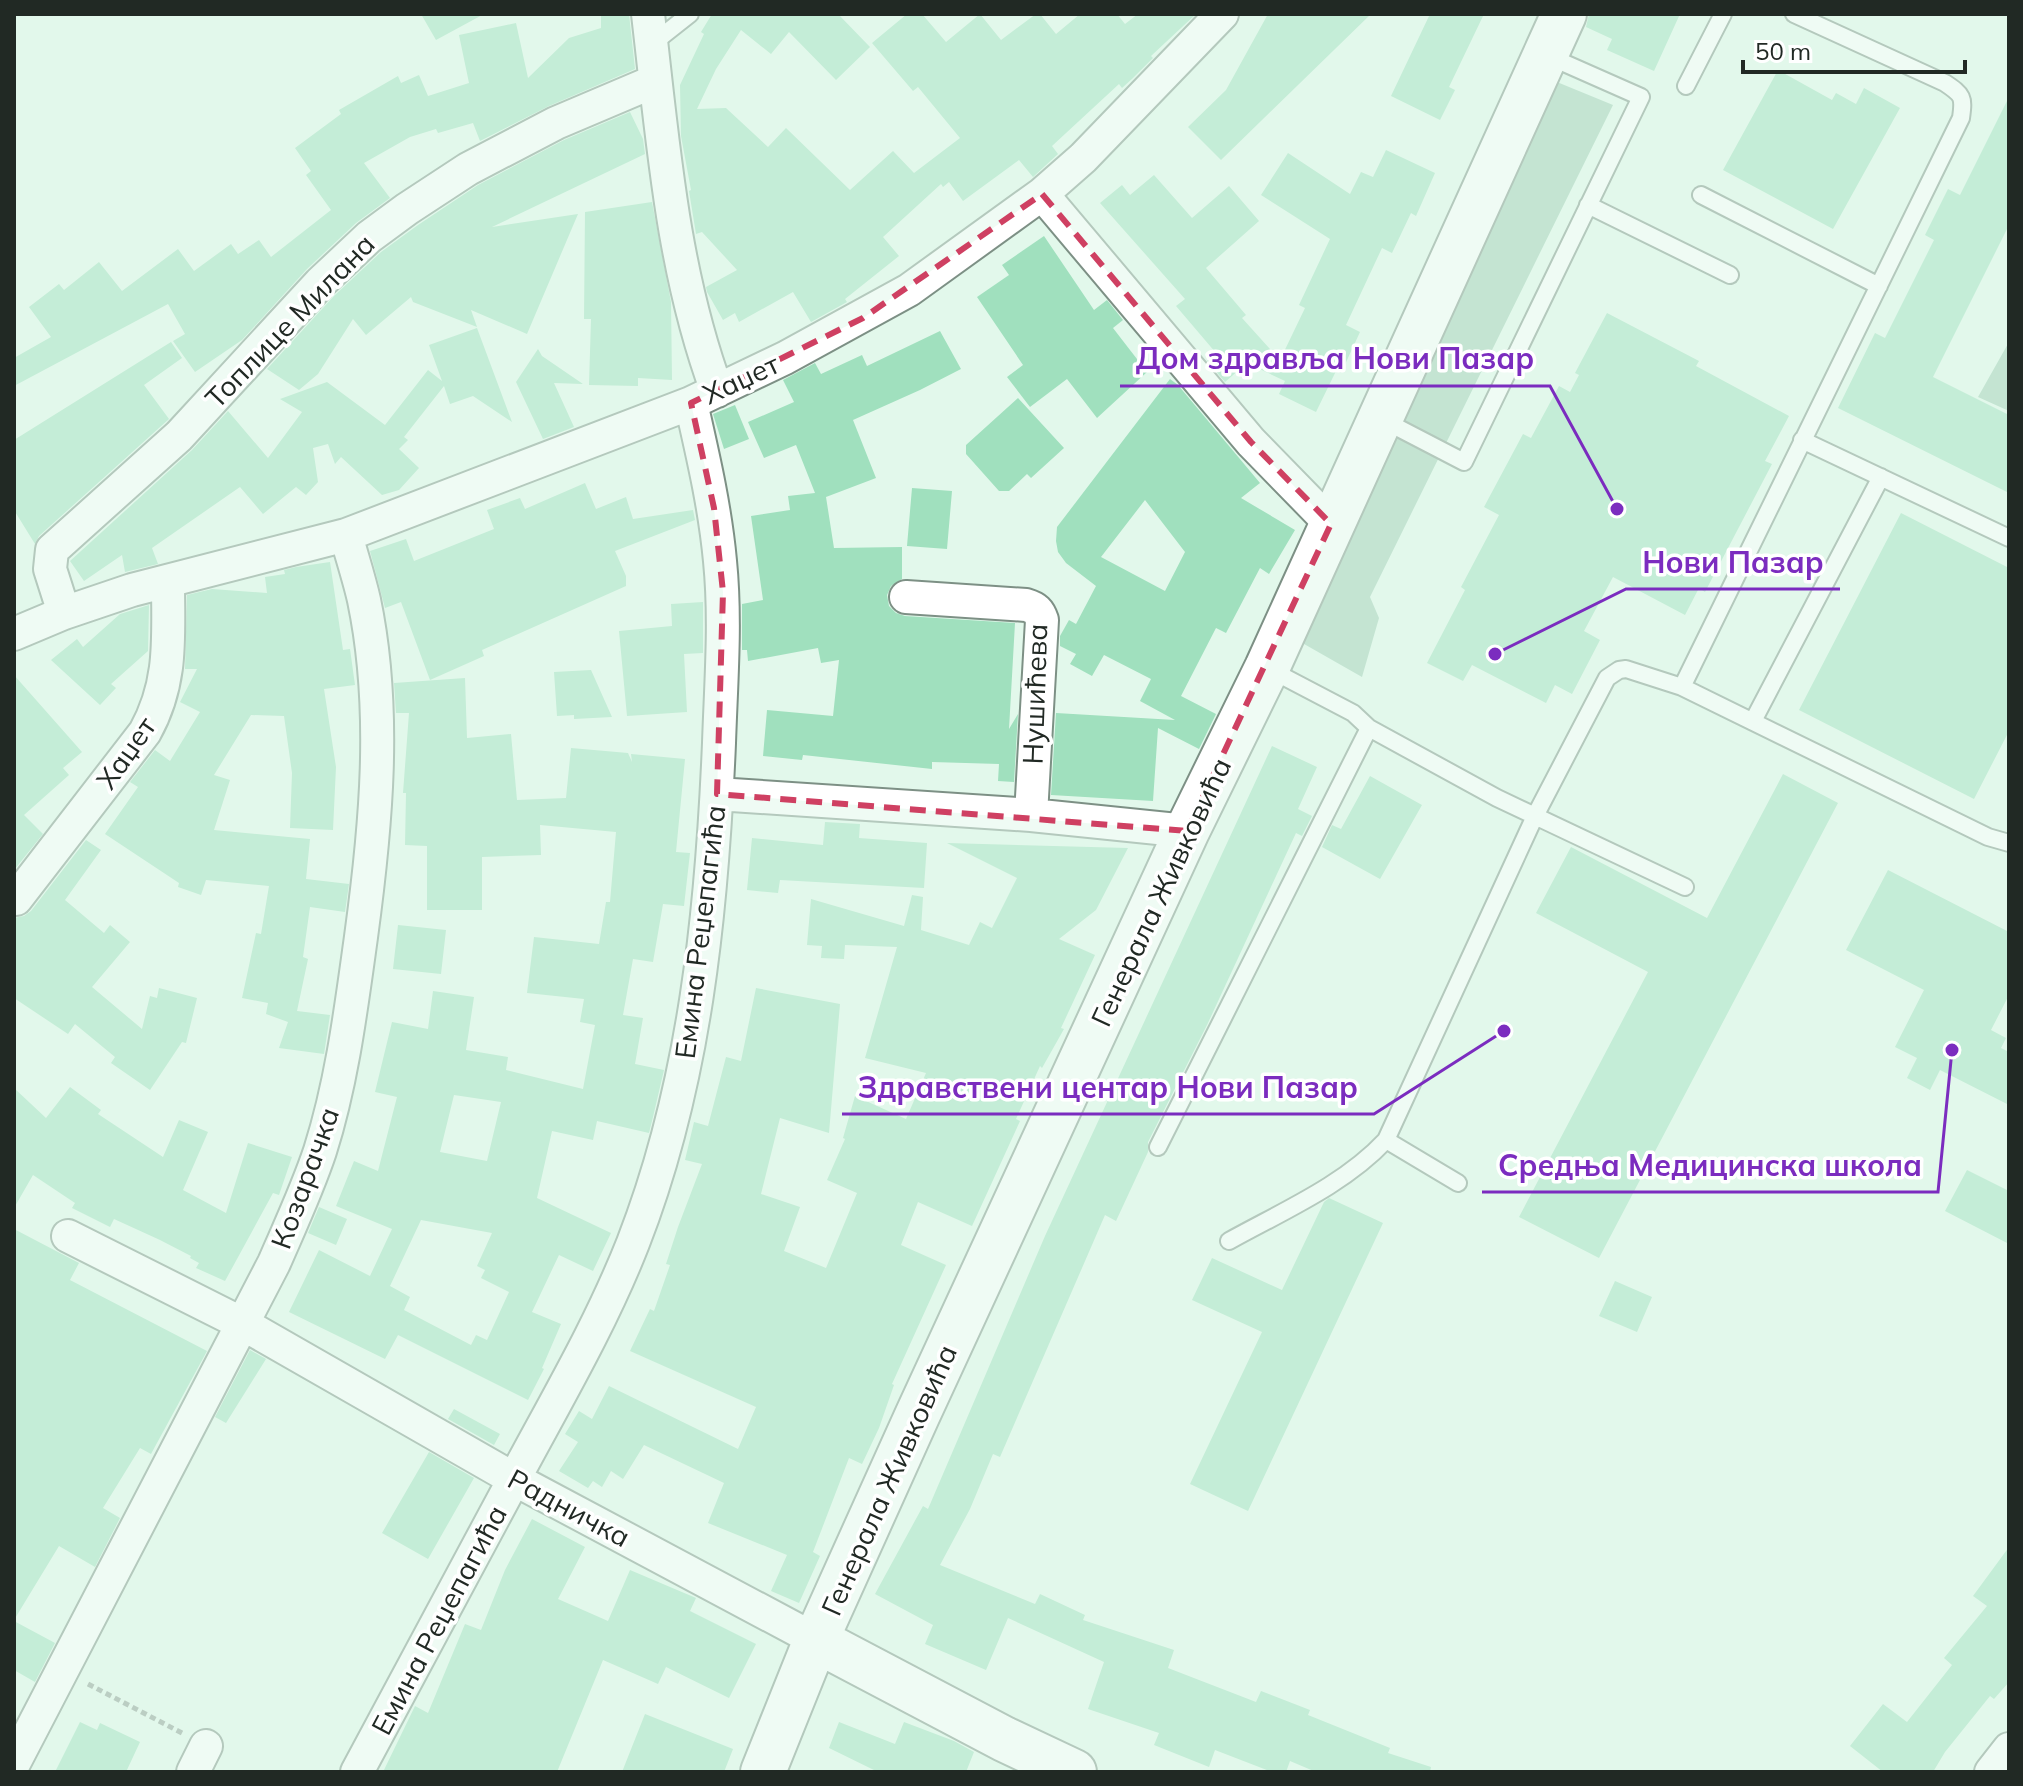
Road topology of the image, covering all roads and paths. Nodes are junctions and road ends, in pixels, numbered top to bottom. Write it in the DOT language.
graph roads {
  1 [pos="690,14"];
  2 [pos="1222,14"];
  3 [pos="1564,14"];
  4 [pos="1723,14"];
  5 [pos="1794,14"];
  6 [pos="650,29"];
  7 [pos="1544,55"];
  8 [pos="655,81"];
  9 [pos="1686,86"];
  10 [pos="1042,194"];
  11 [pos="1701,195"];
  12 [pos="1588,205"];
  13 [pos="1730,275"];
  14 [pos="1879,286"];
  15 [pos="704,397"];
  16 [pos="1380,419"];
  17 [pos="1802,440"];
  18 [pos="1881,477"];
  19 [pos="1331,524"];
  20 [pos="346,535"];
  21 [pos="2009,538"];
  22 [pos="168,581"];
  23 [pos="906,597"];
  24 [pos="64,613"];
  25 [pos="14,634"];
  26 [pos="1267,668"];
  27 [pos="1682,687"];
  28 [pos="1753,721"];
  29 [pos="1369,728"];
  30 [pos="717,794"];
  31 [pos="1031,815"];
  32 [pos="1535,816"];
  33 [pos="1187,831"];
  34 [pos="2009,843"];
  35 [pos="1685,887"];
  36 [pos="16,899"];
  37 [pos="1386,1140"];
  38 [pos="1158,1147"];
  39 [pos="1458,1183"];
  40 [pos="68,1236"];
  41 [pos="1229,1241"];
  42 [pos="243,1324"];
  43 [pos="514,1479"];
  44 [pos="816,1640"];
  45 [pos="62,1671"];
  46 [pos="2009,1749"];
  47 [pos="200,1759"];
  48 [pos="14,1763"];
  49 [pos="357,1772"];
  50 [pos="763,1772"];
  51 [pos="1074,1772"];
  52 [pos="1991,1772"];
  1 -- 6 [label="lane"];
  2 -- 10 [label="street, Хаџет"];
  3 -- 7 [label="street, Генерала Живковића"];
  4 -- 9 [label="lane"];
  5 -- 14 [label="lane"];
  6 -- 8 [label="street, Емина Реџепагића"];
  7 -- 12 [label="lane"];
  7 -- 16 [label="street, Генерала Живковића"];
  8 -- 15 [label="street, Емина Реџепагића"];
  8 -- 24 [label="street, Топлице Милана"];
  10 -- 15 [label="street, Хаџет"];
  10 -- 19 [label="street"];
  11 -- 14 [label="lane"];
  12 -- 13 [label="lane"];
  12 -- 16 [label="lane"];
  14 -- 17 [label="lane"];
  15 -- 20 [label="street, Хаџет"];
  15 -- 30 [label="street, Емина Реџепагића"];
  16 -- 19 [label="street, Генерала Живковића"];
  17 -- 18 [label="lane"];
  17 -- 27 [label="lane"];
  18 -- 21 [label="lane"];
  18 -- 28 [label="lane"];
  19 -- 26 [label="street, Генерала Живковића"];
  20 -- 22 [label="street, Хаџет"];
  20 -- 42 [label="street, Козарачка"];
  22 -- 24 [label="street, Хаџет"];
  22 -- 36 [label="street, Хаџет"];
  23 -- 31 [label="street, Нушићева"];
  24 -- 25 [label="street, Хаџет"];
  26 -- 29 [label="lane"];
  26 -- 33 [label="street, Генерала Живковића"];
  27 -- 28 [label="lane"];
  27 -- 32 [label="lane"];
  28 -- 34 [label="lane"];
  29 -- 32 [label="lane"];
  29 -- 38 [label="lane"];
  30 -- 31 [label="street"];
  30 -- 43 [label="street, Емина Реџепагића"];
  31 -- 33 [label="street"];
  32 -- 35 [label="lane"];
  32 -- 37 [label="lane"];
  33 -- 44 [label="street, Генерала Живковића"];
  37 -- 39 [label="lane"];
  37 -- 41 [label="lane"];
  40 -- 42 [label="street, Радничка"];
  42 -- 43 [label="street, Радничка"];
  42 -- 45 [label="street, Козарачка"];
  43 -- 44 [label="street, Радничка"];
  43 -- 49 [label="street, Емина Реџепагића"];
  44 -- 50 [label="street, Генерала Живковића"];
  44 -- 51 [label="street, Радничка"];
  45 -- 47 [label="path"];
  45 -- 48 [label="street, Козарачка"];
  46 -- 52 [label="street"];
}
